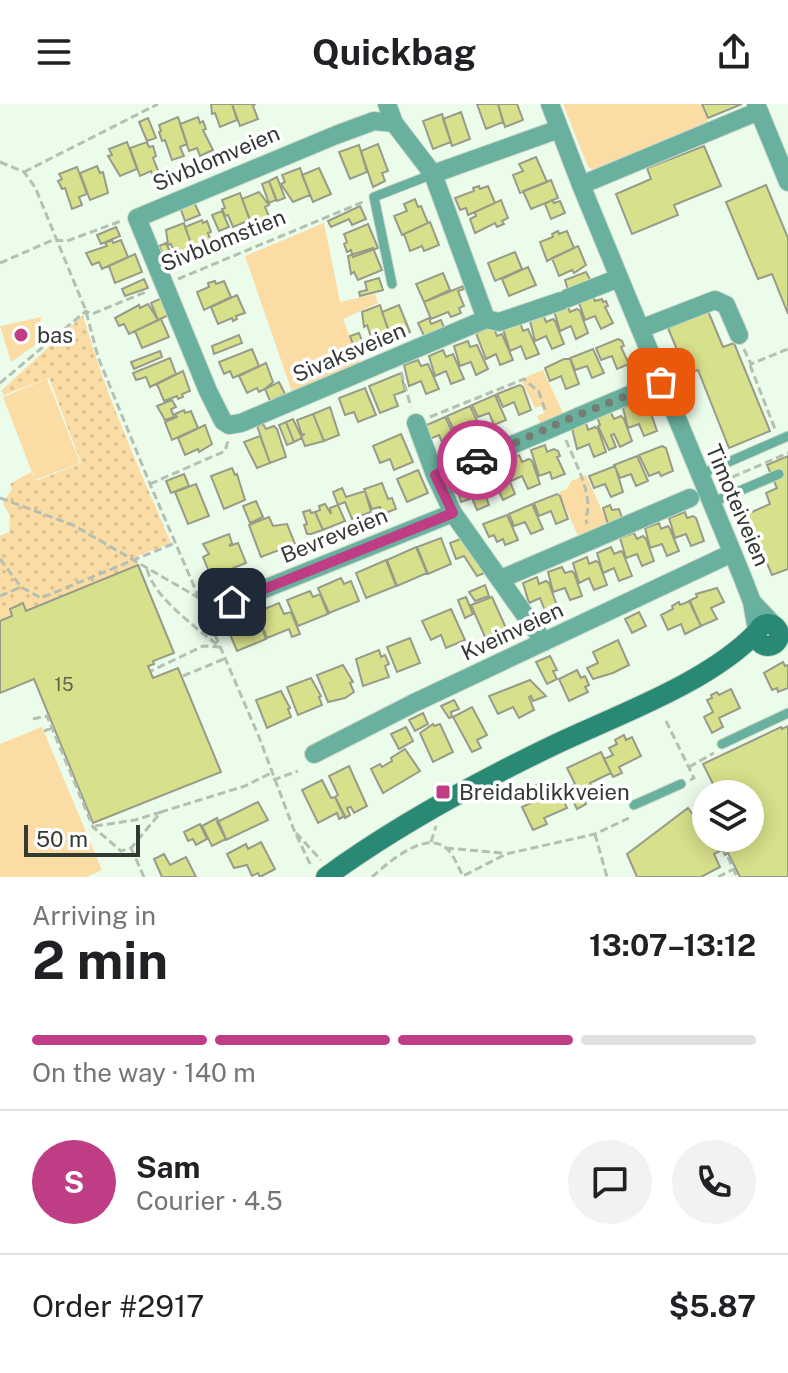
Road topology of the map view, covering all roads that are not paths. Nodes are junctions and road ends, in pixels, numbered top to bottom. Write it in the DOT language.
graph roads {
  1 [pos="387,104"];
  2 [pos="550,104"];
  3 [pos="757,108"];
  4 [pos="394,123"];
  5 [pos="559,129"];
  6 [pos="433,174"];
  7 [pos="788,182"];
  8 [pos="581,185"];
  9 [pos="619,278"];
  10 [pos="392,284"];
  11 [pos="486,319"];
  12 [pos="640,329"];
  13 [pos="739,335"];
  14 [pos="661,382"];
  15 [pos="416,423"];
  16 [pos="229,425"];
  17 [pos="784,438"];
  18 [pos="779,474"];
  19 [pos="435,475"];
  20 [pos="699,475"];
  21 [pos="690,498"];
  22 [pos="711,503"];
  23 [pos="453,513"];
  24 [pos="732,553"];
  25 [pos="501,579"];
  26 [pos="232,602"];
  27 [pos="773,632"];
  28 [pos="544,642"];
  29 [pos="788,713"];
  30 [pos="722,744"];
  31 [pos="314,754"];
  32 [pos="682,786"];
  33 [pos="636,809"];
  34 [pos="322,870"];
  1 -- 4 [label="street"];
  2 -- 5 [label="street, Timoteiveien"];
  3 -- 7 [label="street"];
  3 -- 8 [label="street"];
  4 -- 6 [label="street"];
  4 -- 16 [label="street, Sivblomveien"];
  5 -- 6 [label="street"];
  5 -- 8 [label="street, Timoteiveien"];
  6 -- 10 [label="lane"];
  6 -- 11 [label="street"];
  8 -- 9 [label="street, Timoteiveien"];
  9 -- 11 [label="street, Sivaksveien"];
  9 -- 12 [label="street, Timoteiveien"];
  11 -- 16 [label="street, Sivaksveien"];
  12 -- 13 [label="street"];
  12 -- 14 [label="street, Timoteiveien"];
  14 -- 19 [label="street"];
  14 -- 20 [label="street, Timoteiveien"];
  15 -- 19 [label="street"];
  17 -- 20 [label="lane"];
  18 -- 22 [label="lane"];
  19 -- 23 [label="street"];
  20 -- 22 [label="street, Timoteiveien"];
  21 -- 25 [label="street"];
  22 -- 24 [label="street, Timoteiveien"];
  23 -- 25 [label="street"];
  23 -- 26 [label="street, Bevreveien"];
  24 -- 27 [label="street, Timoteiveien"];
  24 -- 28 [label="street, Kveinveien"];
  25 -- 28 [label="street"];
  27 -- 34 [label="main road"];
  28 -- 31 [label="street, Kveinveien"];
  29 -- 30 [label="lane"];
  32 -- 33 [label="lane"];
}
